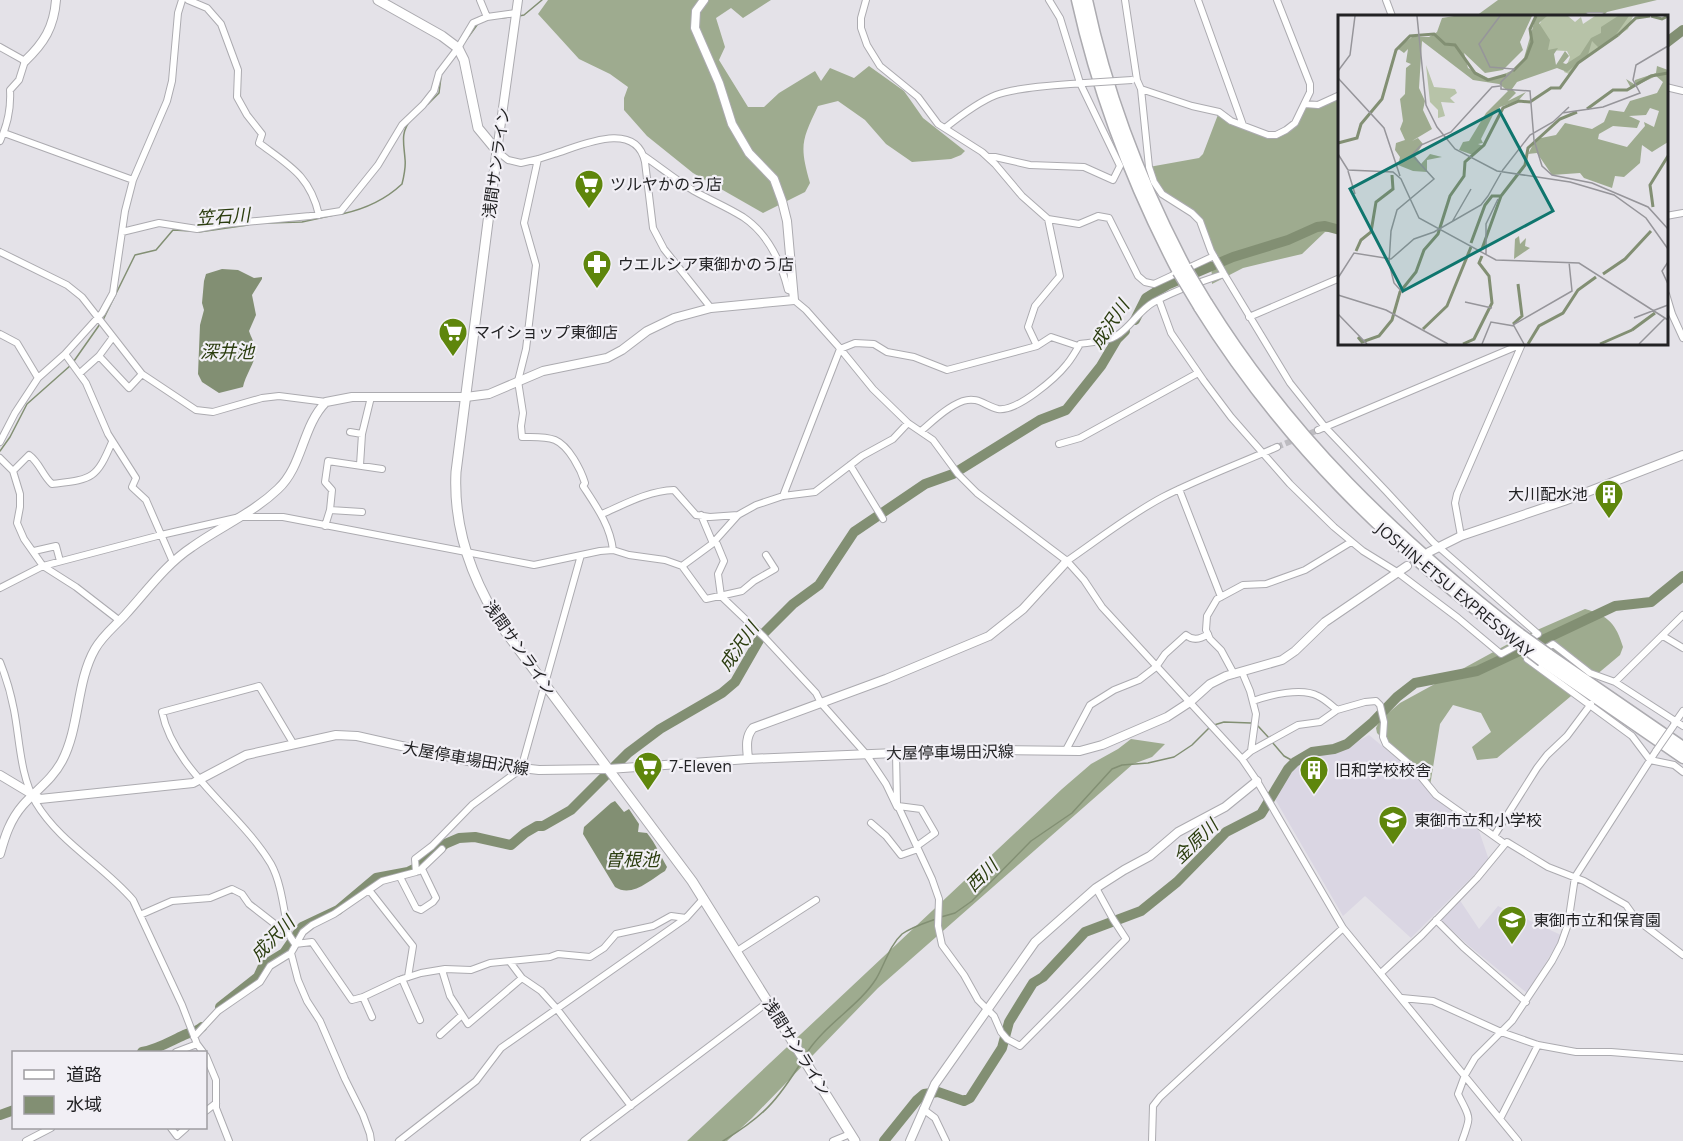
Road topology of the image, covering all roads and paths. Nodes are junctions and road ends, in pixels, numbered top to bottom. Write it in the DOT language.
graph roads {
  1 [pos="56,0"];
  2 [pos="182,0"];
  3 [pos="188,0"];
  4 [pos="378,0"];
  5 [pos="480,0"];
  6 [pos="518,0"];
  7 [pos="704,0"];
  8 [pos="866,0"];
  9 [pos="1049,0"];
  10 [pos="1077,0"];
  11 [pos="1087,0"];
  12 [pos="1125,0"];
  13 [pos="1198,0"];
  14 [pos="1277,0"];
  15 [pos="1386,0"];
  16 [pos="516,13"];
  17 [pos="1392,15"];
  18 [pos="487,16"];
  19 [pos="0,47"];
  20 [pos="458,48"];
  21 [pos="25,62"];
  22 [pos="1135,80"];
  23 [pos="1083,83"];
  24 [pos="1668,87"];
  25 [pos="1141,89"];
  26 [pos="1683,91"];
  27 [pos="1338,96"];
  28 [pos="1305,104"];
  29 [pos="1243,124"];
  30 [pos="945,128"];
  31 [pos="4,133"];
  32 [pos="0,141"];
  33 [pos="497,151"];
  34 [pos="644,156"];
  35 [pos="988,157"];
  36 [pos="538,159"];
  37 [pos="133,180"];
  38 [pos="1683,213"];
  39 [pos="320,215"];
  40 [pos="1668,216"];
  41 [pos="1048,219"];
  42 [pos="122,232"];
  43 [pos="0,252"];
  44 [pos="1214,256"];
  45 [pos="1182,270"];
  46 [pos="1224,274"];
  47 [pos="1338,279"];
  48 [pos="794,296"];
  49 [pos="1159,300"];
  50 [pos="711,308"];
  51 [pos="1669,315"];
  52 [pos="98,317"];
  53 [pos="1250,317"];
  54 [pos="1675,321"];
  55 [pos="1683,321"];
  56 [pos="0,334"];
  57 [pos="113,337"];
  58 [pos="1683,338"];
  59 [pos="1520,345"];
  60 [pos="1522,345"];
  61 [pos="1037,346"];
  62 [pos="1078,346"];
  63 [pos="840,349"];
  64 [pos="65,354"];
  65 [pos="99,356"];
  66 [pos="80,373"];
  67 [pos="1198,373"];
  68 [pos="142,374"];
  69 [pos="38,378"];
  70 [pos="518,381"];
  71 [pos="371,397"];
  72 [pos="466,397"];
  73 [pos="326,402"];
  74 [pos="908,423"];
  75 [pos="1321,429"];
  76 [pos="921,431"];
  77 [pos="350,432"];
  78 [pos="362,434"];
  79 [pos="0,442"];
  80 [pos="112,442"];
  81 [pos="1059,444"];
  82 [pos="1277,447"];
  83 [pos="1263,453"];
  84 [pos="1683,455"];
  85 [pos="0,458"];
  86 [pos="360,465"];
  87 [pos="850,465"];
  88 [pos="382,469"];
  89 [pos="13,471"];
  90 [pos="1179,489"];
  91 [pos="783,496"];
  92 [pos="330,510"];
  93 [pos="362,512"];
  94 [pos="602,514"];
  95 [pos="700,515"];
  96 [pos="738,515"];
  97 [pos="882,516"];
  98 [pos="240,518"];
  99 [pos="325,526"];
  100 [pos="161,534"];
  101 [pos="1461,536"];
  102 [pos="714,542"];
  103 [pos="1352,542"];
  104 [pos="1437,547"];
  105 [pos="612,550"];
  106 [pos="33,551"];
  107 [pos="465,552"];
  108 [pos="1429,552"];
  109 [pos="581,555"];
  110 [pos="766,555"];
  111 [pos="60,561"];
  112 [pos="1068,561"];
  113 [pos="173,562"];
  114 [pos="43,566"];
  115 [pos="682,566"];
  116 [pos="1407,566"];
  117 [pos="1397,572"];
  118 [pos="0,588"];
  119 [pos="721,596"];
  120 [pos="1221,597"];
  121 [pos="1683,615"];
  122 [pos="120,621"];
  123 [pos="1208,634"];
  124 [pos="1663,636"];
  125 [pos="1683,648"];
  126 [pos="1545,658"];
  127 [pos="0,662"];
  128 [pos="1156,668"];
  129 [pos="1238,673"];
  130 [pos="1615,682"];
  131 [pos="545,685"];
  132 [pos="1253,700"];
  133 [pos="1190,702"];
  134 [pos="821,703"];
  135 [pos="1591,704"];
  136 [pos="1337,710"];
  137 [pos="1683,711"];
  138 [pos="1675,723"];
  139 [pos="1683,726"];
  140 [pos="293,743"];
  141 [pos="1683,747"];
  142 [pos="1066,750"];
  143 [pos="1251,751"];
  144 [pos="896,753"];
  145 [pos="866,754"];
  146 [pos="1683,758"];
  147 [pos="748,759"];
  148 [pos="1242,759"];
  149 [pos="1650,760"];
  150 [pos="521,769"];
  151 [pos="613,770"];
  152 [pos="1683,772"];
  153 [pos="0,775"];
  154 [pos="201,780"];
  155 [pos="1257,781"];
  156 [pos="32,796"];
  157 [pos="898,807"];
  158 [pos="871,823"];
  159 [pos="1494,836"];
  160 [pos="1505,844"];
  161 [pos="918,847"];
  162 [pos="442,849"];
  163 [pos="0,854"];
  164 [pos="417,869"];
  165 [pos="400,877"];
  166 [pos="1575,877"];
  167 [pos="1096,888"];
  168 [pos="369,890"];
  169 [pos="704,898"];
  170 [pos="816,900"];
  171 [pos="140,915"];
  172 [pos="686,918"];
  173 [pos="1436,920"];
  174 [pos="1343,928"];
  175 [pos="293,940"];
  176 [pos="737,951"];
  177 [pos="291,953"];
  178 [pos="1683,955"];
  179 [pos="510,962"];
  180 [pos="442,970"];
  181 [pos="1381,973"];
  182 [pos="405,978"];
  183 [pos="522,978"];
  184 [pos="363,998"];
  185 [pos="1402,998"];
  186 [pos="768,1002"];
  187 [pos="1526,1002"];
  188 [pos="557,1009"];
  189 [pos="987,1011"];
  190 [pos="462,1015"];
  191 [pos="372,1017"];
  192 [pos="420,1020"];
  193 [pos="1501,1032"];
  194 [pos="193,1035"];
  195 [pos="440,1035"];
  196 [pos="1538,1045"];
  197 [pos="178,1051"];
  198 [pos="202,1051"];
  199 [pos="1683,1058"];
  200 [pos="207,1060"];
  201 [pos="1465,1075"];
  202 [pos="216,1103"];
  203 [pos="631,1106"];
  204 [pos="923,1109"];
  205 [pos="207,1110"];
  206 [pos="1500,1119"];
  207 [pos="49,1129"];
  208 [pos="172,1129"];
  209 [pos="185,1129"];
  210 [pos="853,1137"];
  211 [pos="371,1139"];
  212 [pos="26,1141"];
  213 [pos="229,1141"];
  214 [pos="378,1141"];
  215 [pos="399,1141"];
  216 [pos="584,1141"];
  217 [pos="833,1141"];
  218 [pos="910,1141"];
  219 [pos="946,1141"];
  220 [pos="1152,1141"];
  221 [pos="1463,1141"];
  222 [pos="1518,1141"];
  1 -- 21 [label="street"];
  2 -- 37 [label="street"];
  3 -- 39 [label="street"];
  4 -- 20 [label="main road"];
  5 -- 18 [label="street"];
  6 -- 16 [label="street, 浅間サンライン"];
  7 -- 48 [label="street"];
  8 -- 30 [label="street"];
  9 -- 23 [label="street"];
  10 -- 45 [label="highway, JOSHIN-ETSU EXPRESSWAY"];
  11 -- 45 [label="highway, JOSHIN-ETSU EXPRESSWAY"];
  12 -- 22 [label="street"];
  13 -- 29 [label="street"];
  14 -- 28 [label="street"];
  15 -- 17 [label="street"];
  16 -- 18 [label="street"];
  16 -- 33 [label="street, 浅間サンライン"];
  18 -- 20 [label="street"];
  19 -- 21 [label="street"];
  20 -- 33 [label="main road"];
  20 -- 39 [label="street"];
  21 -- 31 [label="street"];
  22 -- 23 [label="street, bridge"];
  22 -- 25 [label="street"];
  23 -- 30 [label="street"];
  23 -- 35 [label="street"];
  24 -- 26 [label="street"];
  25 -- 29 [label="street"];
  25 -- 44 [label="street"];
  27 -- 28 [label="street"];
  28 -- 29 [label="street"];
  30 -- 35 [label="street"];
  31 -- 32 [label="street"];
  31 -- 37 [label="street"];
  33 -- 36 [label="street"];
  33 -- 72 [label="main road, 浅間サンライン"];
  34 -- 36 [label="street"];
  34 -- 48 [label="street"];
  34 -- 50 [label="street"];
  35 -- 41 [label="street"];
  36 -- 70 [label="street"];
  37 -- 42 [label="street"];
  38 -- 40 [label="street"];
  39 -- 42 [label="street"];
  41 -- 44 [label="street"];
  41 -- 61 [label="street"];
  42 -- 52 [label="street"];
  43 -- 52 [label="street"];
  44 -- 46 [label="street"];
  45 -- 126 [label="highway, JOSHIN-ETSU EXPRESSWAY, bridge"];
  46 -- 49 [label="street"];
  46 -- 53 [label="street"];
  47 -- 53 [label="street"];
  48 -- 50 [label="street"];
  48 -- 63 [label="street"];
  49 -- 62 [label="street"];
  49 -- 67 [label="street"];
  50 -- 70 [label="street"];
  51 -- 54 [label="street"];
  52 -- 57 [label="street"];
  52 -- 64 [label="street"];
  53 -- 75 [label="street"];
  54 -- 55 [label="street"];
  54 -- 58 [label="street"];
  56 -- 69 [label="street"];
  57 -- 65 [label="street"];
  57 -- 68 [label="street"];
  59 -- 75 [label="street"];
  60 -- 101 [label="street"];
  61 -- 62 [label="street"];
  61 -- 63 [label="street"];
  62 -- 76 [label="street"];
  63 -- 74 [label="street"];
  63 -- 91 [label="street"];
  64 -- 66 [label="street"];
  64 -- 69 [label="street"];
  65 -- 66 [label="street"];
  65 -- 68 [label="street"];
  66 -- 80 [label="street"];
  67 -- 81 [label="street"];
  67 -- 83 [label="street"];
  68 -- 73 [label="street"];
  69 -- 79 [label="street"];
  70 -- 72 [label="street"];
  70 -- 94 [label="street"];
  71 -- 72 [label="street"];
  71 -- 73 [label="street"];
  71 -- 78 [label="street"];
  72 -- 107 [label="main road, 浅間サンライン"];
  73 -- 98 [label="street"];
  74 -- 76 [label="street"];
  74 -- 87 [label="street"];
  75 -- 104 [label="street"];
  76 -- 112 [label="street"];
  77 -- 78 [label="street"];
  78 -- 86 [label="street"];
  80 -- 89 [label="street"];
  80 -- 100 [label="street"];
  82 -- 83 [label="street"];
  83 -- 90 [label="street"];
  83 -- 103 [label="street"];
  84 -- 101 [label="street"];
  85 -- 89 [label="street"];
  86 -- 88 [label="street"];
  86 -- 92 [label="street"];
  87 -- 91 [label="street"];
  87 -- 97 [label="street"];
  89 -- 106 [label="street"];
  90 -- 112 [label="street"];
  90 -- 120 [label="street"];
  91 -- 96 [label="street"];
  92 -- 93 [label="street"];
  92 -- 99 [label="street"];
  94 -- 95 [label="street"];
  94 -- 105 [label="street"];
  95 -- 96 [label="street"];
  95 -- 102 [label="street"];
  96 -- 102 [label="street"];
  98 -- 99 [label="street"];
  98 -- 100 [label="street"];
  98 -- 113 [label="street"];
  99 -- 107 [label="street"];
  100 -- 111 [label="street"];
  100 -- 113 [label="street"];
  101 -- 104 [label="street"];
  102 -- 115 [label="street"];
  102 -- 119 [label="street"];
  103 -- 117 [label="street"];
  103 -- 120 [label="street"];
  104 -- 108 [label="street"];
  104 -- 117 [label="street"];
  105 -- 109 [label="street"];
  105 -- 115 [label="street"];
  106 -- 111 [label="street"];
  106 -- 114 [label="street"];
  107 -- 109 [label="street"];
  107 -- 131 [label="main road, 浅間サンライン"];
  109 -- 131 [label="street"];
  110 -- 119 [label="street"];
  111 -- 114 [label="street"];
  112 -- 128 [label="street"];
  112 -- 134 [label="street"];
  113 -- 122 [label="street"];
  114 -- 118 [label="street"];
  114 -- 122 [label="street"];
  115 -- 119 [label="street"];
  116 -- 117 [label="street, 大屋停車場田沢線"];
  117 -- 129 [label="street, 大屋停車場田沢線"];
  119 -- 134 [label="street"];
  120 -- 123 [label="street"];
  121 -- 124 [label="street"];
  122 -- 156 [label="street"];
  123 -- 128 [label="street"];
  123 -- 129 [label="street"];
  124 -- 125 [label="street"];
  124 -- 130 [label="street"];
  126 -- 141 [label="highway, JOSHIN-ETSU EXPRESSWAY"];
  126 -- 146 [label="highway, JOSHIN-ETSU EXPRESSWAY"];
  127 -- 156 [label="street"];
  128 -- 133 [label="street"];
  128 -- 142 [label="street"];
  129 -- 132 [label="street"];
  129 -- 133 [label="street, 大屋停車場田沢線"];
  130 -- 135 [label="street"];
  130 -- 138 [label="street"];
  131 -- 150 [label="street"];
  131 -- 151 [label="main road, 浅間サンライン"];
  132 -- 136 [label="street"];
  132 -- 143 [label="street"];
  133 -- 142 [label="street, 大屋停車場田沢線"];
  133 -- 148 [label="street"];
  134 -- 145 [label="street"];
  134 -- 147 [label="street"];
  135 -- 149 [label="street"];
  135 -- 159 [label="street"];
  136 -- 143 [label="street"];
  136 -- 159 [label="street"];
  137 -- 138 [label="street"];
  138 -- 139 [label="street"];
  138 -- 149 [label="street, bridge"];
  140 -- 150 [label="street, 大屋停車場田沢線"];
  140 -- 154 [label="street, 大屋停車場田沢線"];
  140 -- 154 [label="street"];
  142 -- 144 [label="street, 大屋停車場田沢線"];
  143 -- 148 [label="street"];
  144 -- 145 [label="street, 大屋停車場田沢線"];
  144 -- 157 [label="street"];
  145 -- 147 [label="street, 大屋停車場田沢線"];
  145 -- 157 [label="street"];
  147 -- 151 [label="street, 大屋停車場田沢線"];
  148 -- 155 [label="street"];
  149 -- 152 [label="street"];
  149 -- 166 [label="street"];
  150 -- 151 [label="street, 大屋停車場田沢線"];
  150 -- 164 [label="street"];
  151 -- 169 [label="main road, 浅間サンライン"];
  153 -- 156 [label="street"];
  154 -- 156 [label="street, 大屋停車場田沢線"];
  154 -- 175 [label="street"];
  155 -- 167 [label="street"];
  155 -- 174 [label="street"];
  156 -- 163 [label="street"];
  156 -- 171 [label="street"];
  157 -- 161 [label="street"];
  157 -- 161 [label="street"];
  158 -- 161 [label="street"];
  159 -- 160 [label="street"];
  160 -- 166 [label="street"];
  160 -- 173 [label="street"];
  161 -- 189 [label="street"];
  162 -- 164 [label="street"];
  164 -- 165 [label="street"];
  164 -- 165 [label="street"];
  165 -- 168 [label="street"];
  166 -- 178 [label="street"];
  166 -- 187 [label="street"];
  167 -- 189 [label="street"];
  167 -- 189 [label="street"];
  168 -- 175 [label="street"];
  168 -- 182 [label="street"];
  169 -- 172 [label="street"];
  169 -- 176 [label="main road, 浅間サンライン"];
  170 -- 176 [label="street"];
  171 -- 175 [label="street"];
  171 -- 194 [label="street"];
  172 -- 179 [label="street"];
  172 -- 188 [label="street"];
  173 -- 181 [label="street"];
  173 -- 187 [label="street"];
  174 -- 181 [label="street"];
  174 -- 220 [label="street"];
  175 -- 177 [label="street"];
  175 -- 184 [label="street"];
  176 -- 186 [label="main road, 浅間サンライン"];
  177 -- 194 [label="street"];
  177 -- 211 [label="street"];
  179 -- 180 [label="street"];
  179 -- 183 [label="street"];
  180 -- 182 [label="street"];
  180 -- 190 [label="street"];
  181 -- 185 [label="street"];
  182 -- 184 [label="street"];
  182 -- 192 [label="street"];
  183 -- 188 [label="street"];
  183 -- 190 [label="street"];
  184 -- 191 [label="street"];
  185 -- 193 [label="street"];
  185 -- 201 [label="street"];
  186 -- 203 [label="street"];
  186 -- 210 [label="main road, 浅間サンライン"];
  187 -- 193 [label="street"];
  188 -- 203 [label="street"];
  188 -- 215 [label="street"];
  189 -- 204 [label="street"];
  190 -- 195 [label="street"];
  193 -- 196 [label="street"];
  193 -- 201 [label="street"];
  194 -- 197 [label="street"];
  194 -- 198 [label="street"];
  196 -- 199 [label="street"];
  196 -- 206 [label="street"];
  200 -- 202 [label="street"];
  201 -- 206 [label="street"];
  201 -- 221 [label="street"];
  202 -- 205 [label="street"];
  202 -- 213 [label="street"];
  203 -- 216 [label="street"];
  204 -- 218 [label="street"];
  204 -- 219 [label="street"];
  206 -- 222 [label="street"];
  207 -- 212 [label="street"];
  208 -- 209 [label="street"];
  210 -- 217 [label="street"];
  211 -- 214 [label="street"];
}
